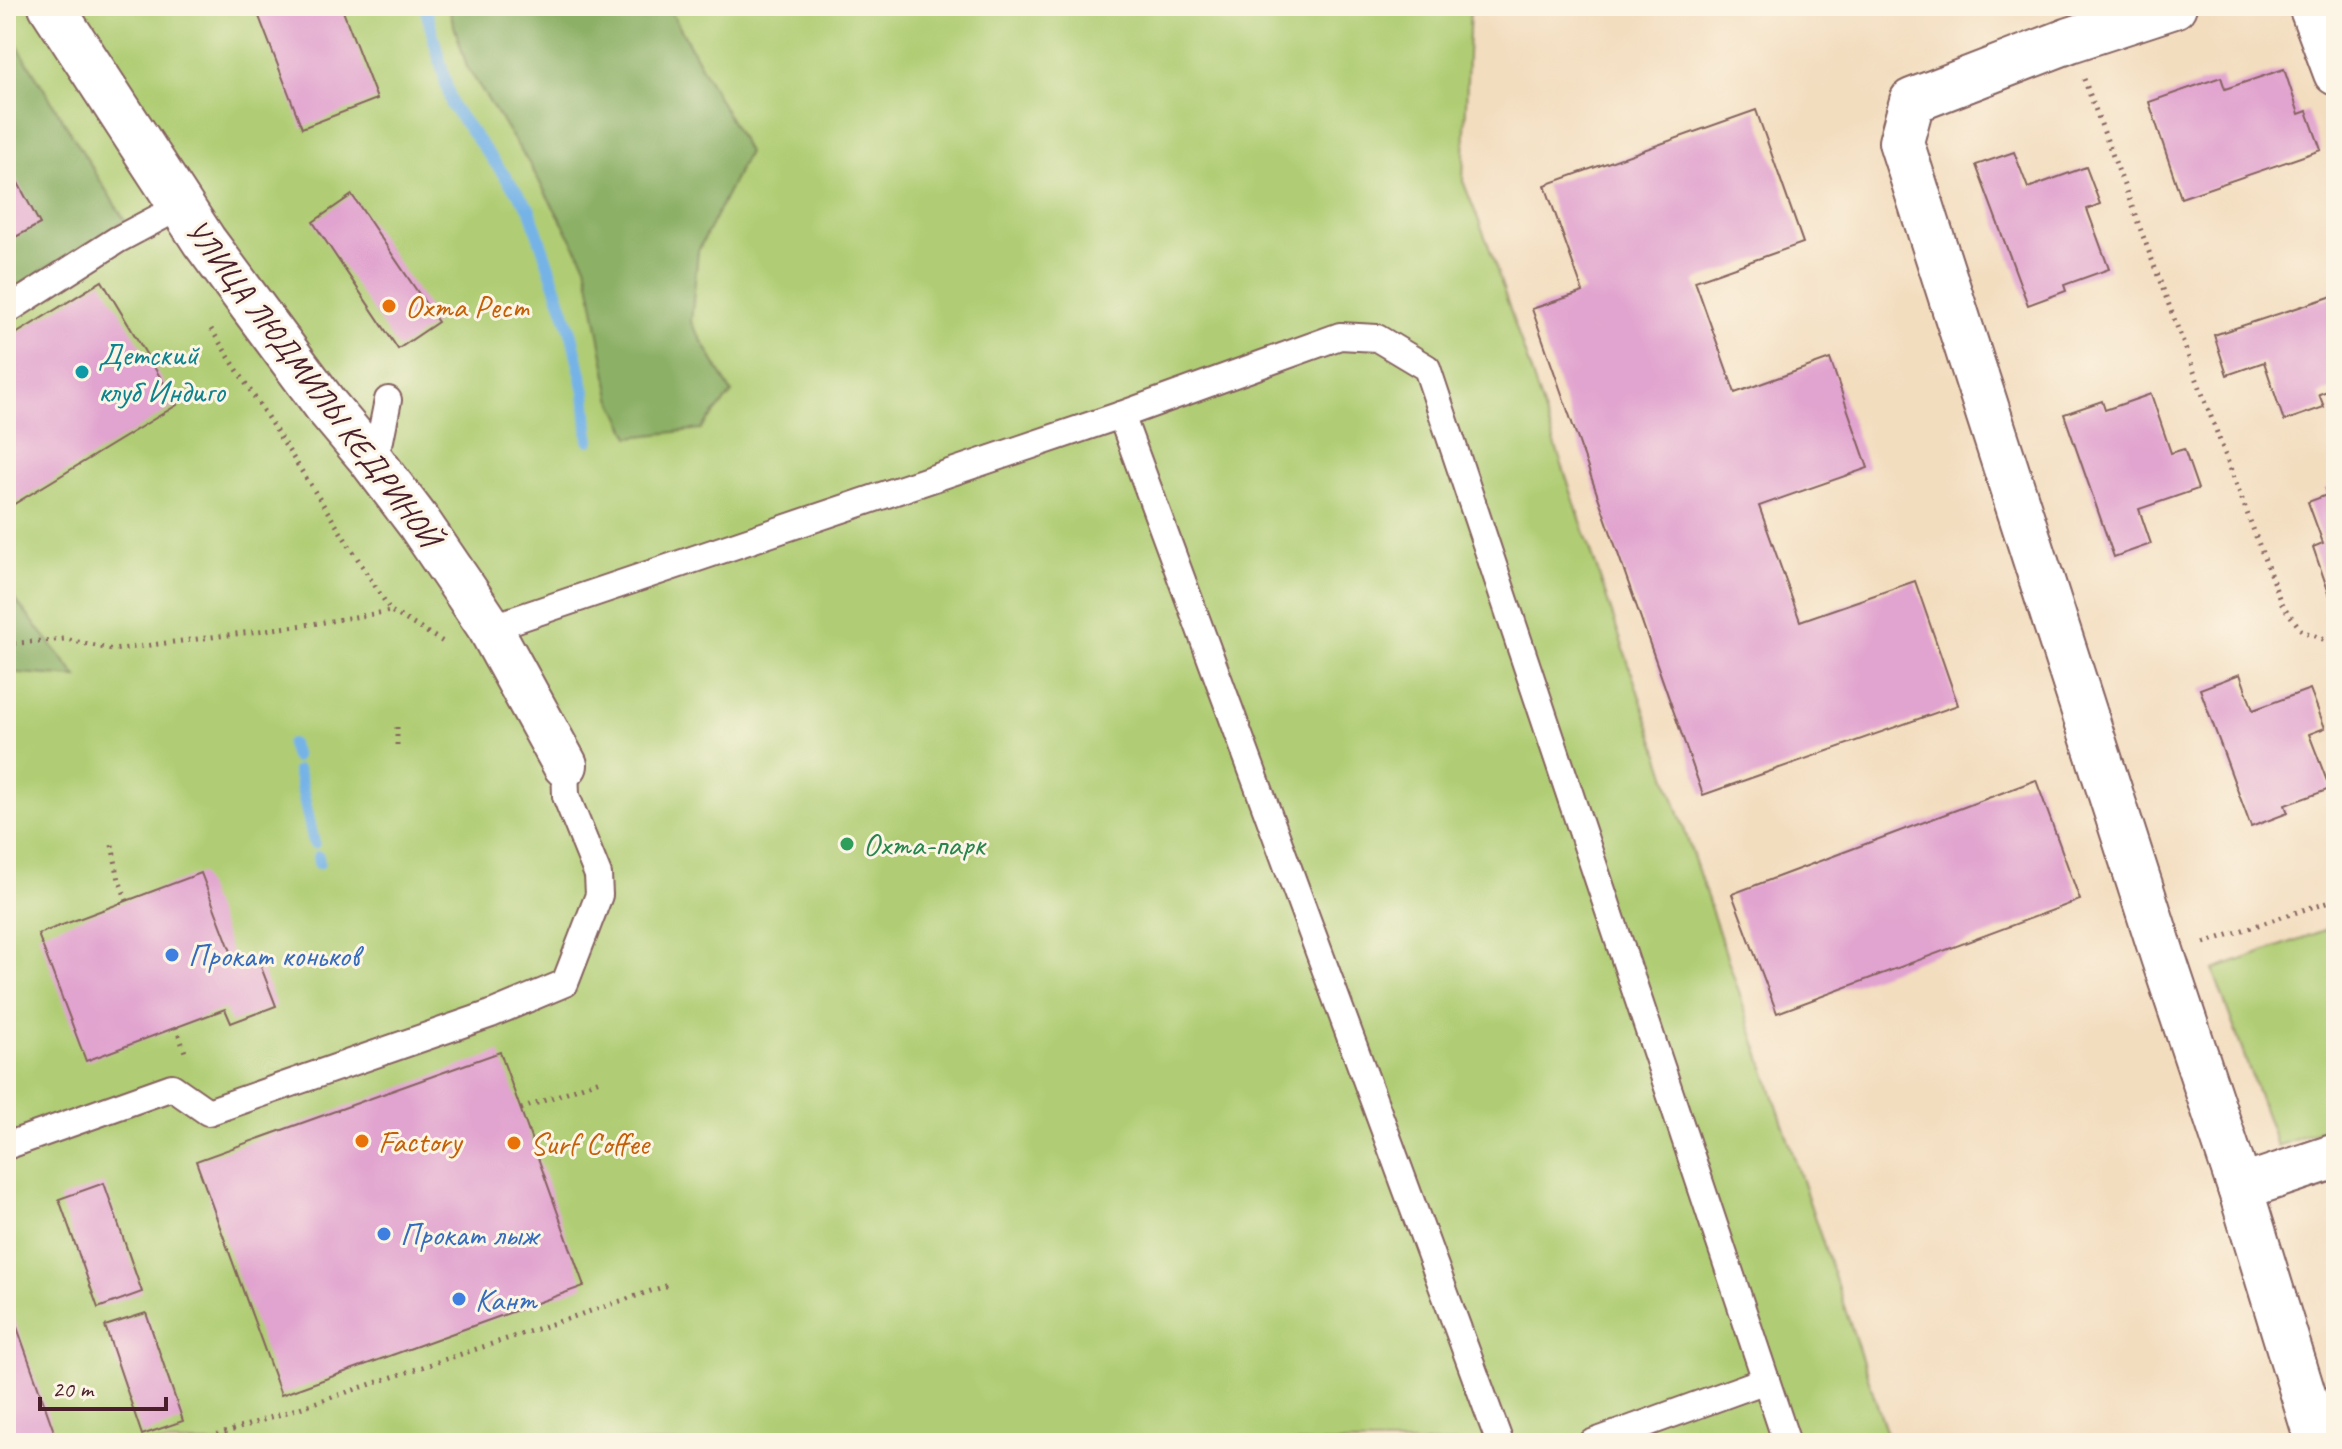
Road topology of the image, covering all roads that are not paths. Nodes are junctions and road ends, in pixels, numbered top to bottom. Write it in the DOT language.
graph roads {
  1 [pos="51,6"];
  2 [pos="2174,6"];
  3 [pos="2311,6"];
  4 [pos="2336,73"];
  5 [pos="181,206"];
  6 [pos="6,311"];
  7 [pos="388,400"];
  8 [pos="1121,415"];
  9 [pos="369,457"];
  10 [pos="490,628"];
  11 [pos="565,765"];
  12 [pos="6,1146"];
  13 [pos="2336,1156"];
  14 [pos="2240,1188"];
  15 [pos="1766,1380"];
  16 [pos="1500,1443"];
  17 [pos="1592,1443"];
  18 [pos="1787,1443"];
  19 [pos="2318,1443"];
  1 -- 5 [label="street, УЛИЦА ЛЮДМИЛЫ КЕДРИНОЙ"];
  2 -- 14 [label="street"];
  3 -- 4 [label="street"];
  5 -- 6 [label="lane"];
  5 -- 9 [label="street, УЛИЦА ЛЮДМИЛЫ КЕДРИНОЙ"];
  7 -- 9 [label="lane"];
  8 -- 10 [label="lane"];
  8 -- 15 [label="lane"];
  8 -- 16 [label="lane"];
  9 -- 10 [label="street, УЛИЦА ЛЮДМИЛЫ КЕДРИНОЙ"];
  10 -- 11 [label="street, УЛИЦА ЛЮДМИЛЫ КЕДРИНОЙ"];
  11 -- 12 [label="lane"];
  13 -- 14 [label="street"];
  14 -- 19 [label="street"];
  15 -- 17 [label="lane"];
  15 -- 18 [label="lane"];
}
